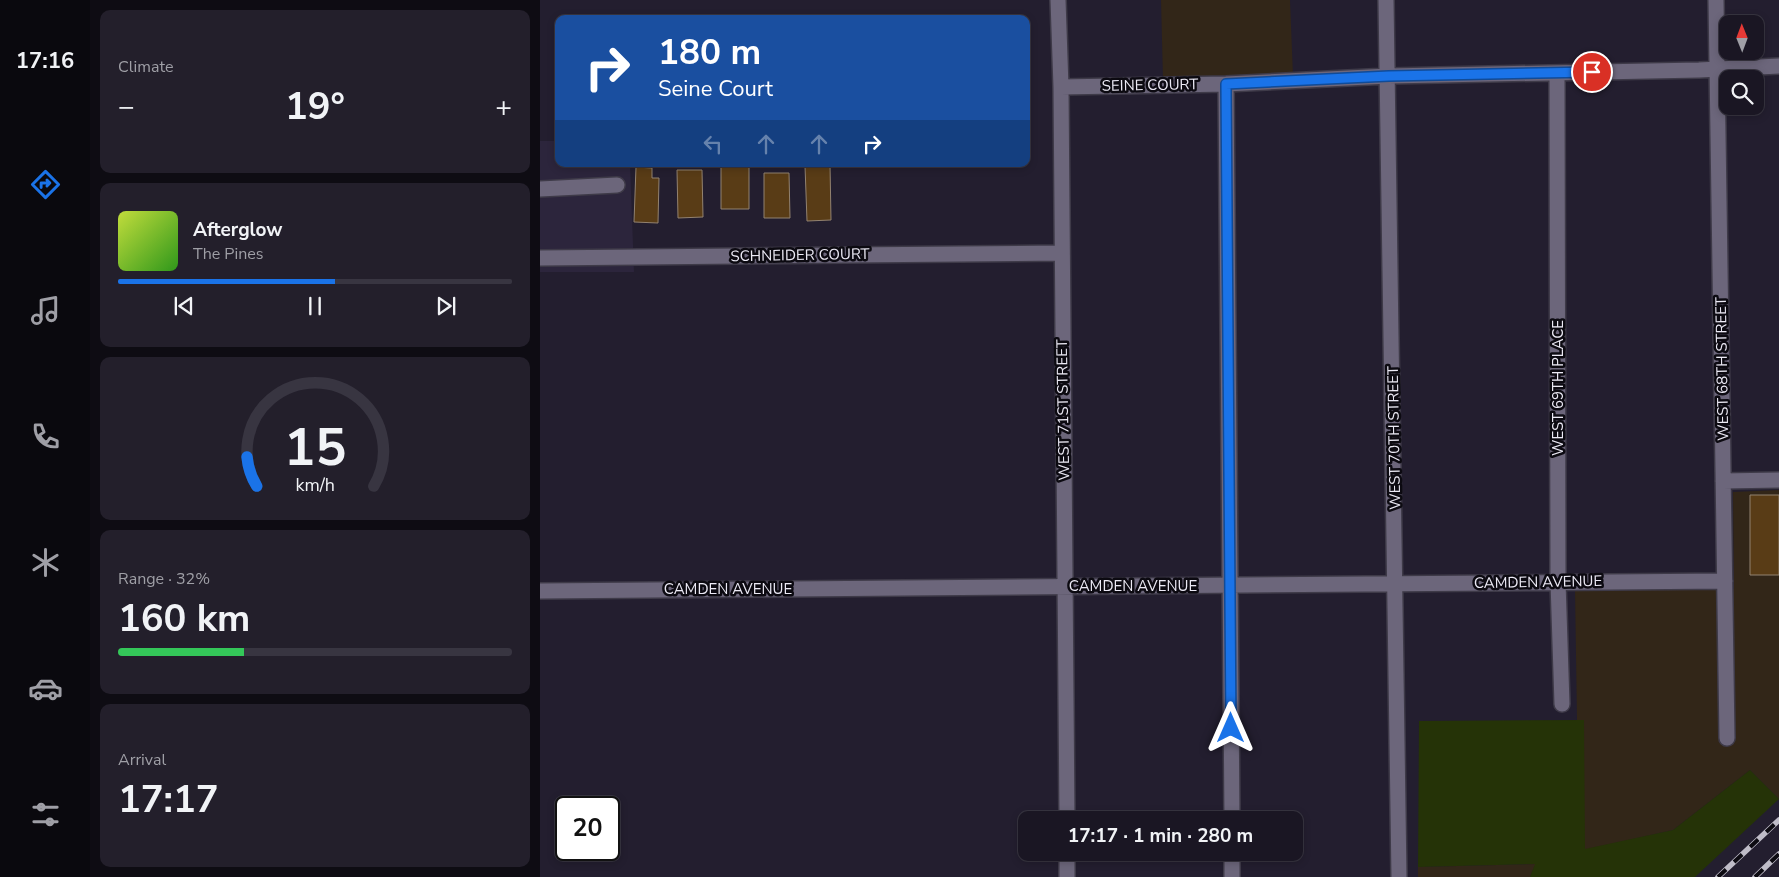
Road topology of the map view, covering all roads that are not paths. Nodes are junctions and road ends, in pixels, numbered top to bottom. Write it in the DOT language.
graph roads {
  1 [pos="1058,0"];
  2 [pos="1386,0"];
  3 [pos="1716,0"];
  4 [pos="1779,66"];
  5 [pos="1717,69"];
  6 [pos="1557,73"];
  7 [pos="1389,76"];
  8 [pos="1226,84"];
  9 [pos="1061,87"];
  10 [pos="617,185"];
  11 [pos="540,189"];
  12 [pos="1061,253"];
  13 [pos="540,258"];
  14 [pos="1779,480"];
  15 [pos="1723,481"];
  16 [pos="1725,581"];
  17 [pos="1558,582"];
  18 [pos="1396,584"];
  19 [pos="1229,585"];
  20 [pos="1065,587"];
  21 [pos="540,591"];
  22 [pos="1562,704"];
  23 [pos="1727,738"];
  24 [pos="1067,811"];
  25 [pos="1232,811"];
  26 [pos="1067,861"];
  27 [pos="1232,861"];
  28 [pos="1067,877"];
  29 [pos="1232,877"];
  30 [pos="1399,877"];
  1 -- 9 [label="street, WEST 71ST STREET"];
  2 -- 7 [label="street, WEST 70TH STREET"];
  3 -- 5 [label="street, WEST 68TH STREET"];
  4 -- 5 [label="street, SEINE COURT"];
  5 -- 6 [label="street, SEINE COURT"];
  5 -- 15 [label="street, WEST 68TH STREET"];
  6 -- 7 [label="street, SEINE COURT"];
  6 -- 17 [label="street, WEST 69TH PLACE"];
  7 -- 8 [label="street, SEINE COURT"];
  7 -- 18 [label="street, WEST 70TH STREET"];
  8 -- 9 [label="street, SEINE COURT"];
  8 -- 19 [label="street"];
  9 -- 12 [label="street, WEST 71ST STREET"];
  10 -- 11 [label="street"];
  12 -- 13 [label="street, SCHNEIDER COURT"];
  12 -- 20 [label="street, WEST 71ST STREET"];
  14 -- 15 [label="street"];
  15 -- 16 [label="street, WEST 68TH STREET"];
  16 -- 17 [label="street, CAMDEN AVENUE"];
  16 -- 23 [label="street, WEST 68TH STREET"];
  17 -- 18 [label="street, CAMDEN AVENUE"];
  17 -- 22 [label="street, WEST 69TH PLACE"];
  18 -- 19 [label="street, CAMDEN AVENUE"];
  18 -- 30 [label="street, WEST 70TH STREET"];
  19 -- 20 [label="street, CAMDEN AVENUE"];
  19 -- 25 [label="street"];
  20 -- 21 [label="street, CAMDEN AVENUE"];
  20 -- 24 [label="street, WEST 71ST STREET"];
  26 -- 28 [label="street"];
  27 -- 29 [label="street"];
}
